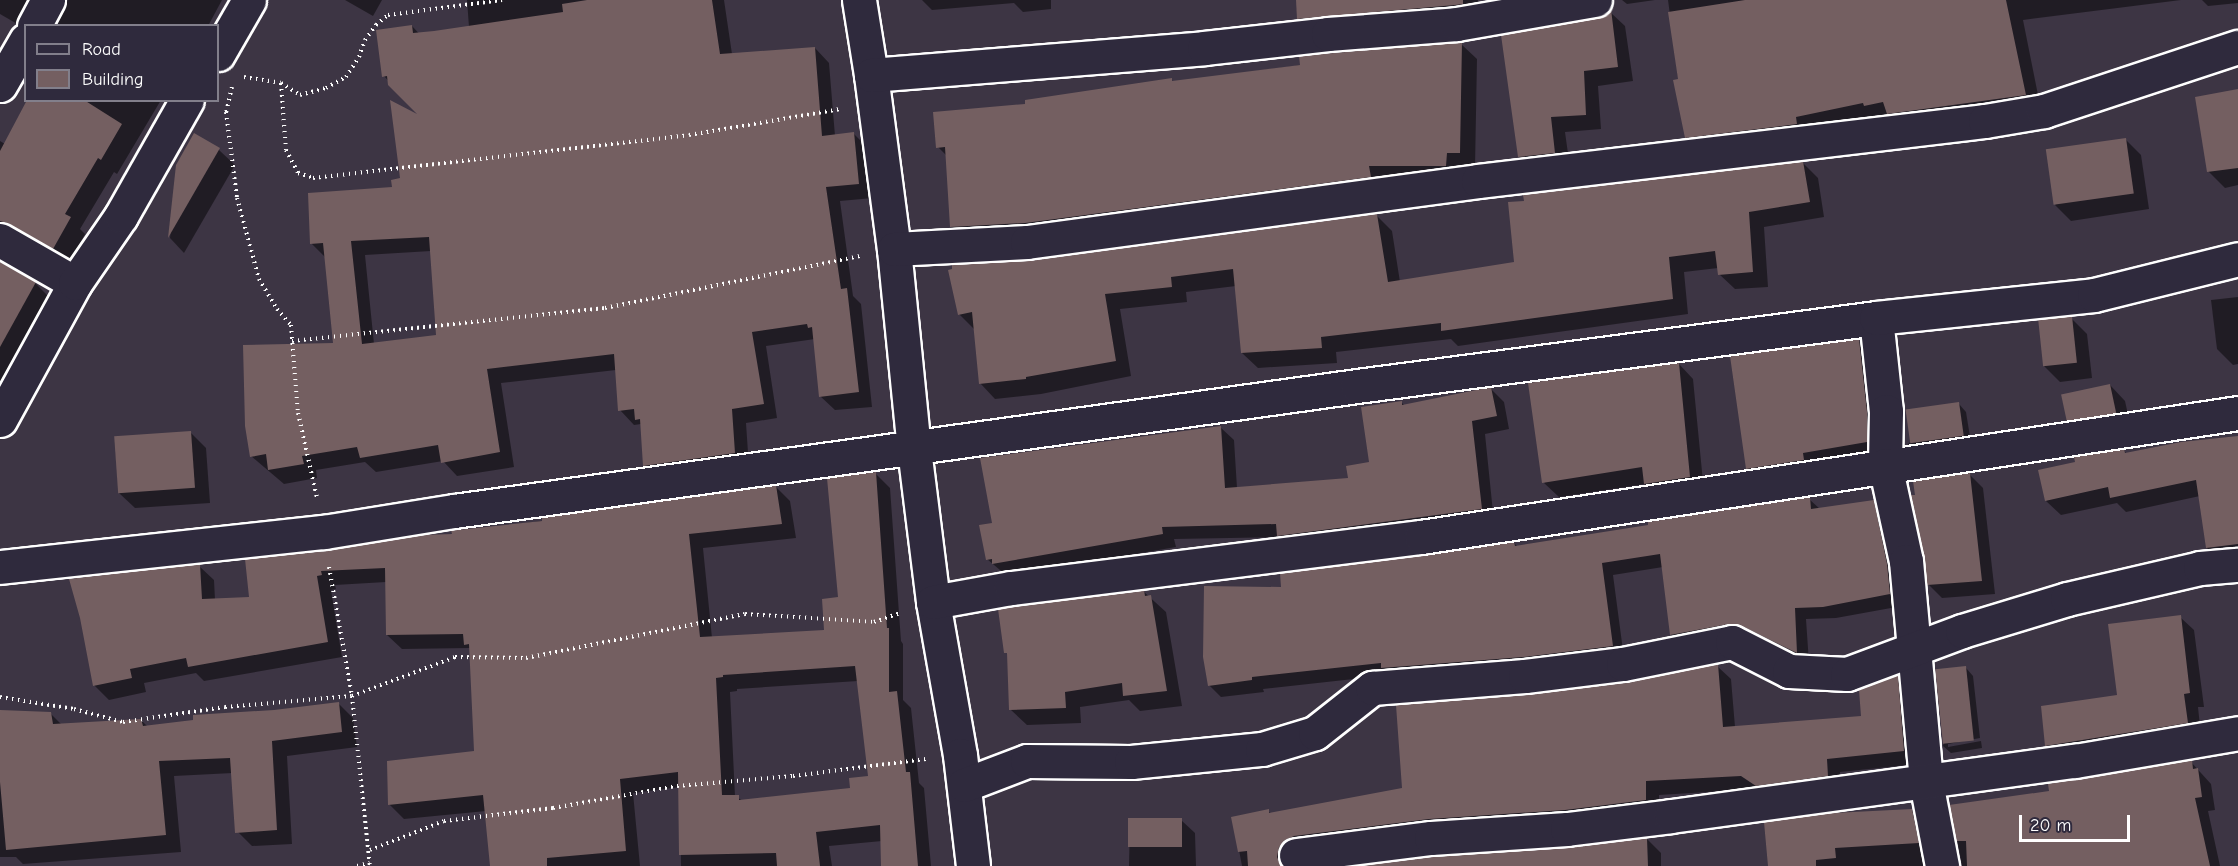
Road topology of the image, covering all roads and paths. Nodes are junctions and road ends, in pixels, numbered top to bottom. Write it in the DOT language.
graph roads {
  1 [pos="48,0"];
  2 [pos="249,0"];
  3 [pos="502,0"];
  4 [pos="859,0"];
  5 [pos="1595,0"];
  6 [pos="35,24"];
  7 [pos="24,43"];
  8 [pos="2238,47"];
  9 [pos="231,69"];
  10 [pos="281,83"];
  11 [pos="0,85"];
  12 [pos="873,89"];
  13 [pos="186,102"];
  14 [pos="0,240"];
  15 [pos="894,249"];
  16 [pos="2238,259"];
  17 [pos="75,283"];
  18 [pos="1876,318"];
  19 [pos="292,341"];
  20 [pos="2238,413"];
  21 [pos="0,420"];
  22 [pos="914,449"];
  23 [pos="1885,465"];
  24 [pos="324,532"];
  25 [pos="2238,565"];
  26 [pos="0,567"];
  27 [pos="933,602"];
  28 [pos="1916,649"];
  29 [pos="352,696"];
  30 [pos="0,697"];
  31 [pos="2238,733"];
  32 [pos="962,770"];
  33 [pos="1926,782"];
  34 [pos="370,850"];
  35 [pos="1296,855"];
  36 [pos="370,865"];
  37 [pos="357,866"];
  38 [pos="973,866"];
  39 [pos="1942,866"];
  1 -- 6 [label="street"];
  2 -- 9 [label="street"];
  3 -- 10 [label="path"];
  4 -- 12 [label="street"];
  5 -- 12 [label="street"];
  7 -- 11 [label="street"];
  8 -- 15 [label="street"];
  9 -- 10 [label="path"];
  9 -- 19 [label="path"];
  10 -- 12 [label="path"];
  12 -- 15 [label="street"];
  13 -- 17 [label="street"];
  14 -- 17 [label="street"];
  15 -- 19 [label="path"];
  15 -- 22 [label="street"];
  16 -- 18 [label="street"];
  17 -- 21 [label="street"];
  18 -- 22 [label="street"];
  18 -- 23 [label="street"];
  19 -- 24 [label="path"];
  20 -- 23 [label="street"];
  22 -- 24 [label="street"];
  22 -- 27 [label="street"];
  23 -- 27 [label="street"];
  23 -- 28 [label="street"];
  24 -- 26 [label="street"];
  24 -- 29 [label="path"];
  25 -- 28 [label="street"];
  27 -- 29 [label="path"];
  27 -- 32 [label="street"];
  28 -- 32 [label="street"];
  28 -- 33 [label="street"];
  29 -- 30 [label="path"];
  29 -- 34 [label="path"];
  31 -- 33 [label="street"];
  32 -- 34 [label="path"];
  32 -- 38 [label="street"];
  33 -- 35 [label="street"];
  33 -- 39 [label="street"];
  34 -- 36 [label="path"];
  36 -- 37 [label="path"];
}
